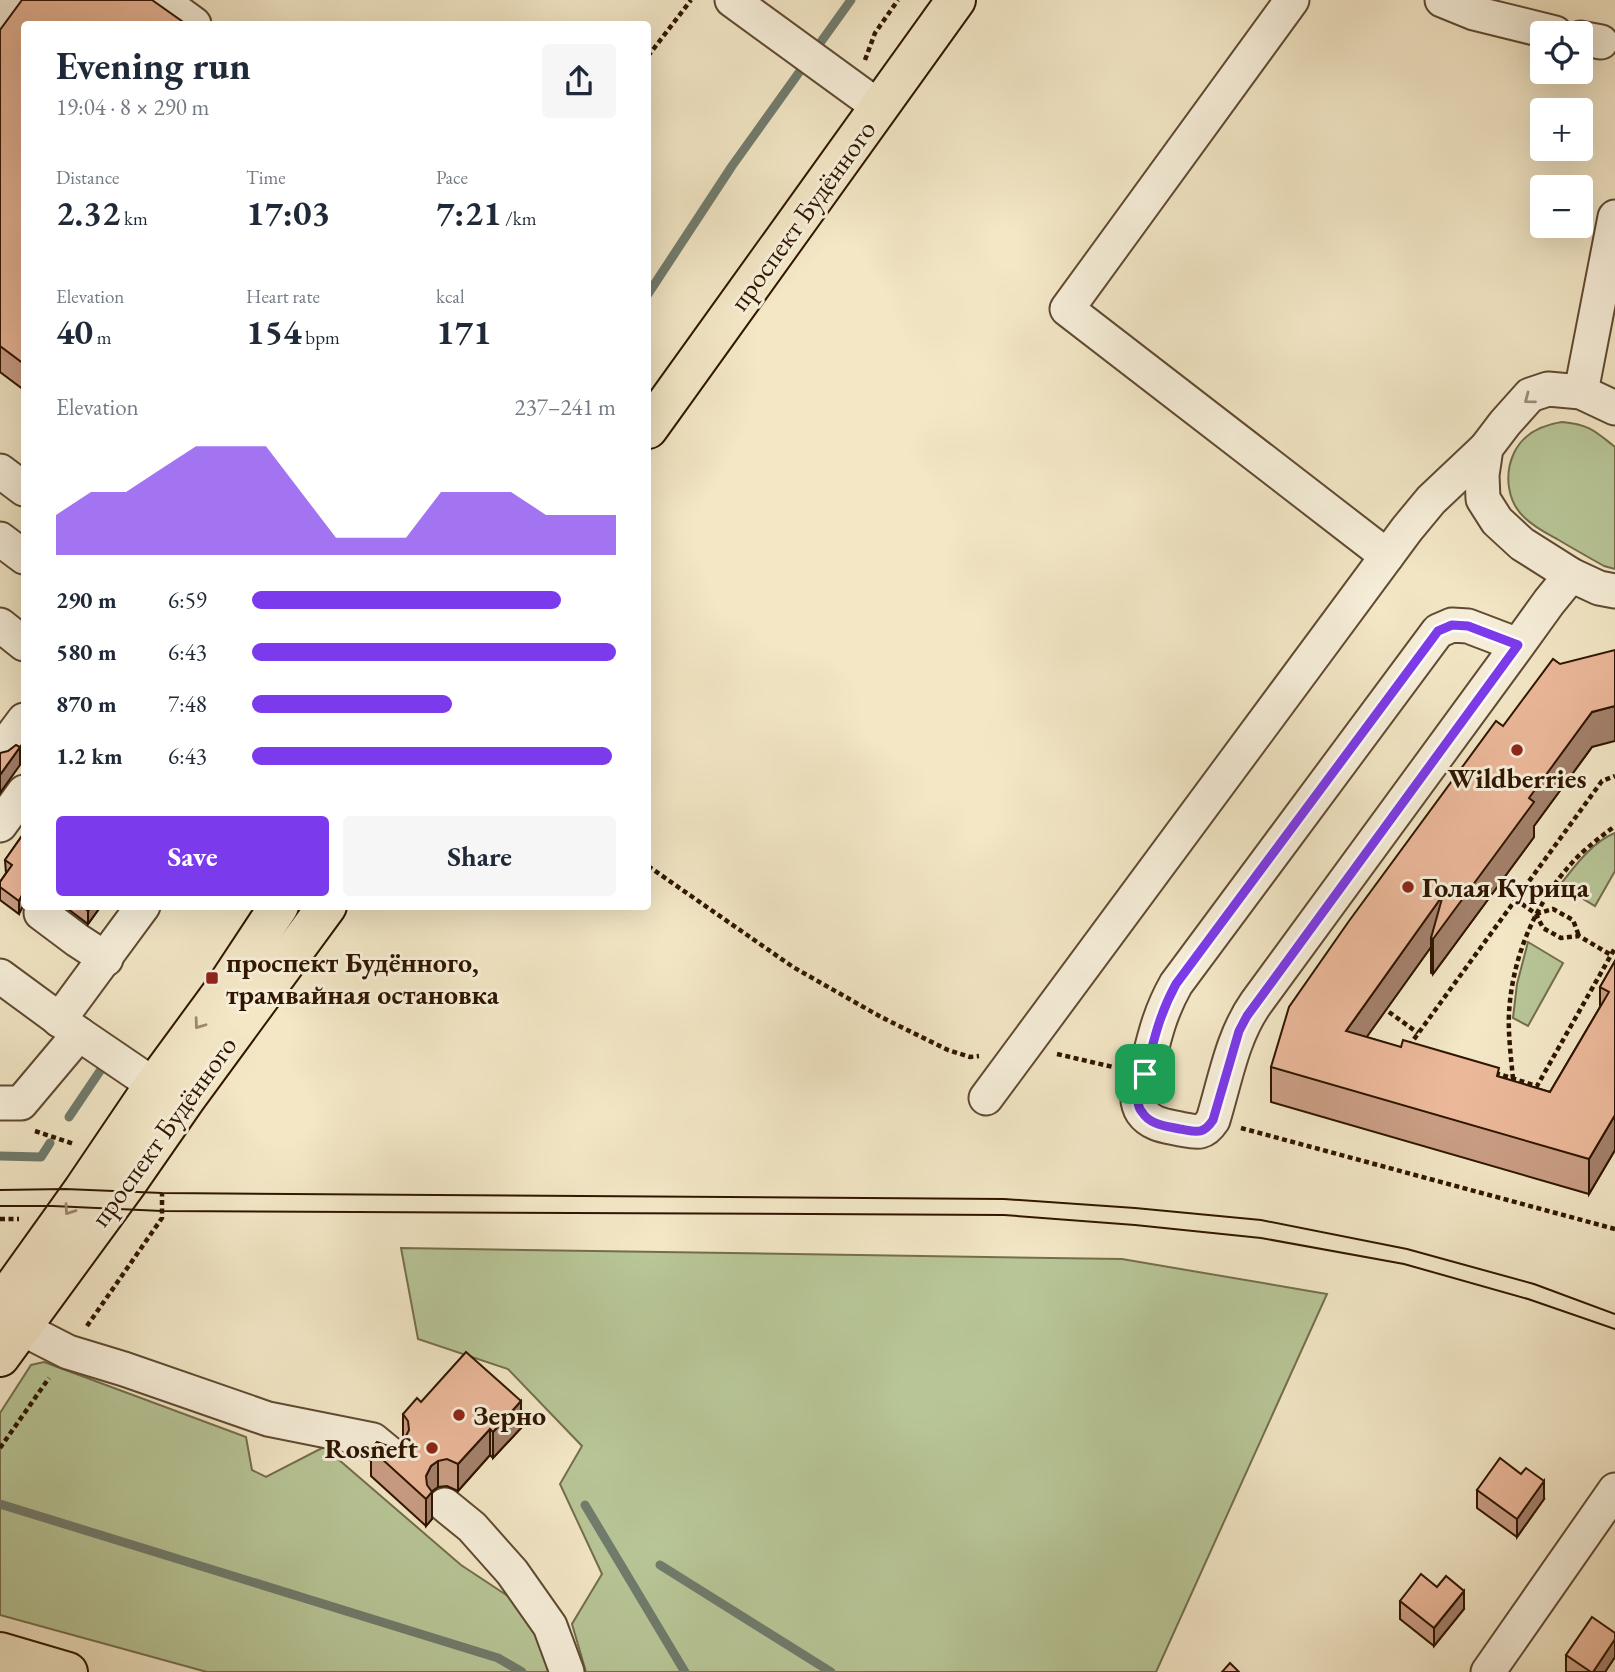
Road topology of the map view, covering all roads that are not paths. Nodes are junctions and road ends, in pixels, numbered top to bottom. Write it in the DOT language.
graph roads {
  1 [pos="9,0"];
  2 [pos="161,0"];
  3 [pos="732,0"];
  4 [pos="956,0"];
  5 [pos="1292,0"];
  6 [pos="1442,0"];
  7 [pos="0,13"];
  8 [pos="190,21"];
  9 [pos="1530,27"];
  10 [pos="867,98"];
  11 [pos="1615,217"];
  12 [pos="1581,392"];
  13 [pos="1615,408"];
  14 [pos="651,424"];
  15 [pos="1486,448"];
  16 [pos="0,471"];
  17 [pos="21,487"];
  18 [pos="0,539"];
  19 [pos="21,555"];
  20 [pos="1387,556"];
  21 [pos="1571,575"];
  22 [pos="1615,591"];
  23 [pos="0,625"];
  24 [pos="21,642"];
  25 [pos="1518,645"];
  26 [pos="21,724"];
  27 [pos="0,752"];
  28 [pos="43,910"];
  29 [pos="69,910"];
  30 [pos="139,910"];
  31 [pos="276,910"];
  32 [pos="324,910"];
  33 [pos="111,952"];
  34 [pos="0,976"];
  35 [pos="69,1027"];
  36 [pos="154,1085"];
  37 [pos="986,1097"];
  38 [pos="0,1103"];
  39 [pos="5,1328"];
  40 [pos="390,1454"];
  41 [pos="1615,1490"];
  42 [pos="445,1505"];
  43 [pos="0,1652"];
  44 [pos="68,1672"];
  45 [pos="567,1672"];
  46 [pos="1488,1672"];
  1 -- 7 [label="street"];
  2 -- 8 [label="street"];
  3 -- 10 [label="street"];
  4 -- 10 [label="main road, проспект Будённого"];
  5 -- 20 [label="street"];
  6 -- 9 [label="street"];
  10 -- 14 [label="main road, проспект Будённого"];
  11 -- 12 [label="street"];
  12 -- 13 [label="street"];
  12 -- 15 [label="street, one-way"];
  15 -- 20 [label="street"];
  15 -- 21 [label="street"];
  16 -- 17 [label="street"];
  18 -- 19 [label="street"];
  20 -- 37 [label="street"];
  21 -- 22 [label="street"];
  21 -- 25 [label="street"];
  23 -- 24 [label="street"];
  25 -- 25 [label="street"];
  26 -- 27 [label="street"];
  28 -- 33 [label="street"];
  29 -- 33 [label="street"];
  30 -- 33 [label="street"];
  31 -- 36 [label="main road, проспект Будённого, one-way"];
  32 -- 39 [label="main road, проспект Будённого"];
  33 -- 35 [label="street"];
  34 -- 35 [label="street"];
  35 -- 36 [label="street"];
  35 -- 38 [label="street"];
  36 -- 39 [label="main road, проспект Будённого, one-way"];
  39 -- 40 [label="street"];
  41 -- 46 [label="street"];
  42 -- 45 [label="street"];
  43 -- 44 [label="main road"];
}
